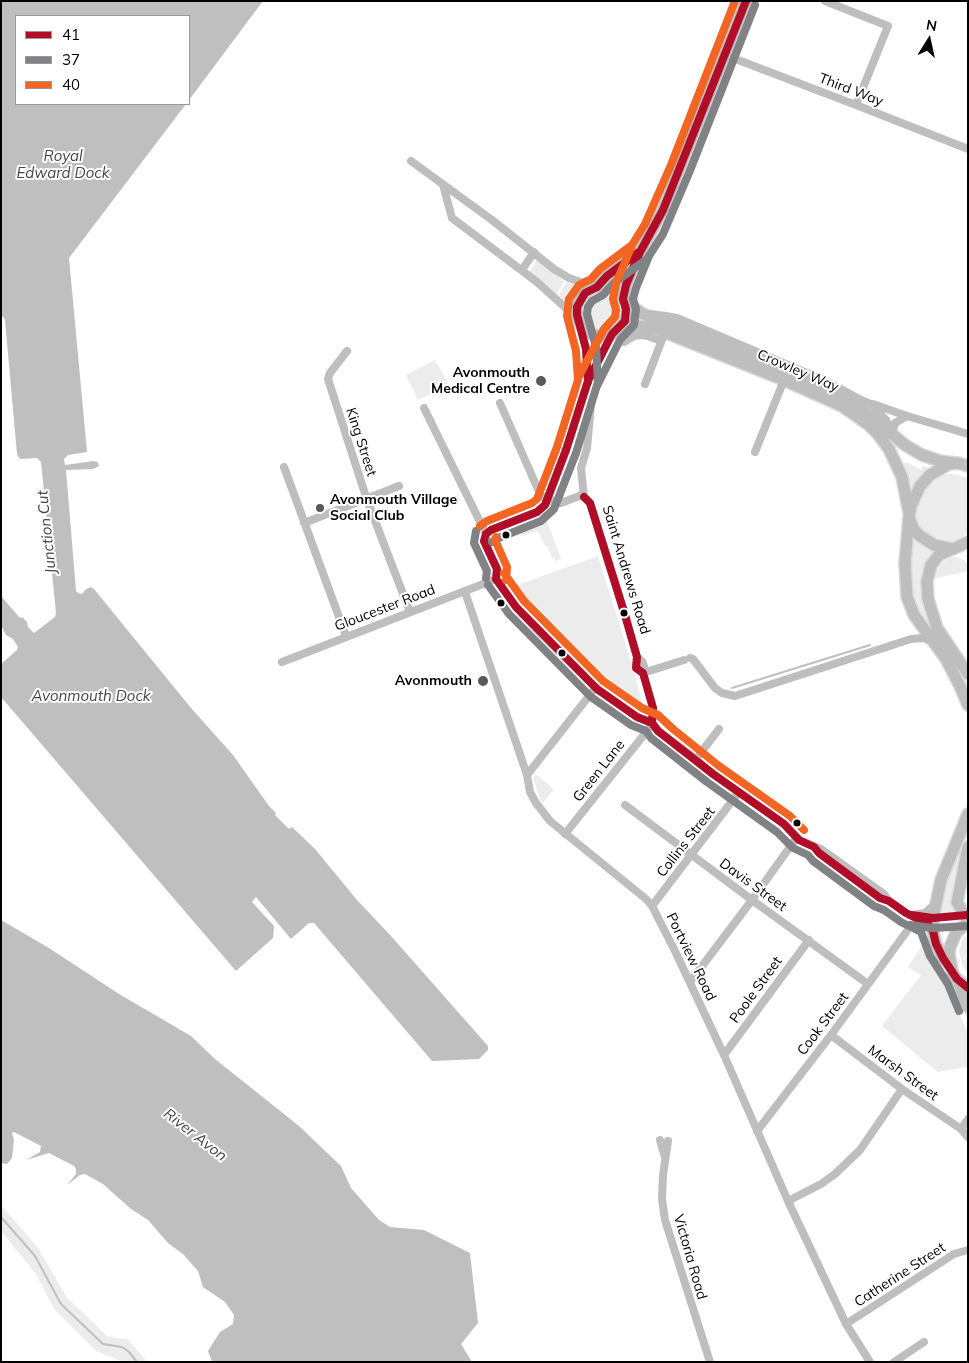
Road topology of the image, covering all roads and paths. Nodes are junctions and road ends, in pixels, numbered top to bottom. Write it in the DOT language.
graph roads {
  1 [pos="746,1"];
  2 [pos="825,1"];
  3 [pos="724,55"];
  4 [pos="856,105"];
  5 [pos="968,149"];
  6 [pos="410,161"];
  7 [pos="443,186"];
  8 [pos="462,198"];
  9 [pos="449,207"];
  10 [pos="534,252"];
  11 [pos="640,252"];
  12 [pos="522,270"];
  13 [pos="596,287"];
  14 [pos="624,300"];
  15 [pos="643,314"];
  16 [pos="579,321"];
  17 [pos="615,332"];
  18 [pos="663,337"];
  19 [pos="624,342"];
  20 [pos="347,351"];
  21 [pos="784,380"];
  22 [pos="588,381"];
  23 [pos="644,384"];
  24 [pos="500,403"];
  25 [pos="871,404"];
  26 [pos="591,405"];
  27 [pos="424,408"];
  28 [pos="907,416"];
  29 [pos="892,433"];
  30 [pos="968,434"];
  31 [pos="755,452"];
  32 [pos="962,464"];
  33 [pos="284,467"];
  34 [pos="400,486"];
  35 [pos="584,497"];
  36 [pos="367,500"];
  37 [pos="547,500"];
  38 [pos="909,515"];
  39 [pos="304,523"];
  40 [pos="486,534"];
  41 [pos="968,542"];
  42 [pos="955,548"];
  43 [pos="968,552"];
  44 [pos="496,579"];
  45 [pos="465,592"];
  46 [pos="410,612"];
  47 [pos="919,622"];
  48 [pos="346,636"];
  49 [pos="911,639"];
  50 [pos="934,642"];
  51 [pos="282,662"];
  52 [pos="643,673"];
  53 [pos="968,674"];
  54 [pos="596,687"];
  55 [pos="968,705"];
  56 [pos="652,723"];
  57 [pos="719,728"];
  58 [pos="696,759"];
  59 [pos="527,775"];
  60 [pos="740,792"];
  61 [pos="625,805"];
  62 [pos="968,814"];
  63 [pos="566,834"];
  64 [pos="797,837"];
  65 [pos="968,847"];
  66 [pos="692,856"];
  67 [pos="752,900"];
  68 [pos="935,904"];
  69 [pos="652,906"];
  70 [pos="910,915"];
  71 [pos="968,916"];
  72 [pos="968,922"];
  73 [pos="907,931"];
  74 [pos="933,931"];
  75 [pos="809,940"];
  76 [pos="951,967"];
  77 [pos="957,980"];
  78 [pos="690,982"];
  79 [pos="868,984"];
  80 [pos="968,988"];
  81 [pos="968,1007"];
  82 [pos="831,1035"];
  83 [pos="724,1055"];
  84 [pos="902,1089"];
  85 [pos="968,1119"];
  86 [pos="961,1129"];
  87 [pos="757,1130"];
  88 [pos="968,1137"];
  89 [pos="664,1140"];
  90 [pos="788,1201"];
  91 [pos="968,1250"];
  92 [pos="846,1324"];
  93 [pos="924,1342"];
  94 [pos="710,1362"];
  95 [pos="870,1362"];
  96 [pos="894,1362"];
  1 -- 3 [label="highway"];
  2 -- 4 [label="street"];
  3 -- 4 [label="street, Third Way"];
  3 -- 11 [label="highway"];
  4 -- 5 [label="street, Third Way"];
  6 -- 7 [label="street"];
  7 -- 8 [label="street"];
  7 -- 9 [label="street"];
  8 -- 9 [label="street"];
  8 -- 10 [label="street"];
  9 -- 12 [label="street"];
  10 -- 12 [label="street"];
  10 -- 13 [label="street"];
  11 -- 13 [label="highway"];
  11 -- 14 [label="highway"];
  12 -- 16 [label="street"];
  13 -- 14 [label="highway"];
  13 -- 16 [label="highway"];
  14 -- 15 [label="highway, Crowley Way"];
  14 -- 17 [label="highway"];
  15 -- 25 [label="street"];
  15 -- 29 [label="highway, Crowley Way"];
  16 -- 17 [label="highway"];
  16 -- 22 [label="street"];
  17 -- 18 [label="highway, Crowley Way"];
  17 -- 22 [label="street"];
  18 -- 19 [label="street"];
  18 -- 21 [label="highway, Crowley Way"];
  18 -- 23 [label="street"];
  20 -- 36 [label="street, King Street"];
  21 -- 31 [label="street"];
  21 -- 38 [label="highway, Crowley Way"];
  22 -- 37 [label="street"];
  24 -- 37 [label="street"];
  25 -- 28 [label="street"];
  25 -- 29 [label="street"];
  26 -- 35 [label="street, Saint Andrews Road"];
  27 -- 40 [label="street"];
  28 -- 29 [label="street"];
  28 -- 30 [label="street"];
  29 -- 32 [label="highway, Crowley Way"];
  32 -- 38 [label="highway"];
  33 -- 39 [label="street"];
  34 -- 36 [label="street"];
  35 -- 37 [label="street"];
  35 -- 52 [label="street, Saint Andrews Road"];
  36 -- 39 [label="street"];
  36 -- 46 [label="street, King Street"];
  37 -- 40 [label="street"];
  38 -- 42 [label="highway"];
  38 -- 47 [label="highway"];
  39 -- 48 [label="street"];
  40 -- 44 [label="street"];
  41 -- 42 [label="highway"];
  42 -- 43 [label="highway"];
  42 -- 53 [label="highway"];
  44 -- 45 [label="street, Gloucester Road"];
  44 -- 54 [label="street"];
  45 -- 46 [label="street, Gloucester Road"];
  45 -- 59 [label="street, Portview Road"];
  46 -- 48 [label="street, Gloucester Road"];
  47 -- 49 [label="street"];
  47 -- 50 [label="highway"];
  48 -- 51 [label="street, Gloucester Road"];
  49 -- 50 [label="street"];
  49 -- 52 [label="street"];
  50 -- 55 [label="highway"];
  52 -- 56 [label="street, Saint Andrews Road"];
  54 -- 56 [label="street"];
  54 -- 59 [label="street"];
  56 -- 58 [label="street"];
  56 -- 63 [label="street, Green Lane"];
  57 -- 58 [label="street"];
  58 -- 60 [label="street"];
  59 -- 63 [label="street, Portview Road"];
  60 -- 64 [label="street"];
  60 -- 66 [label="street, Collins Street"];
  61 -- 66 [label="street, Davis Street"];
  62 -- 68 [label="highway"];
  63 -- 69 [label="street, Portview Road"];
  64 -- 67 [label="street"];
  64 -- 70 [label="street"];
  65 -- 71 [label="highway"];
  66 -- 67 [label="street, Davis Street"];
  66 -- 69 [label="street, Collins Street"];
  67 -- 75 [label="street, Davis Street"];
  67 -- 78 [label="street"];
  68 -- 70 [label="street"];
  68 -- 74 [label="highway"];
  69 -- 78 [label="street, Portview Road"];
  70 -- 74 [label="street"];
  72 -- 76 [label="highway"];
  73 -- 79 [label="street, Cook Street"];
  74 -- 76 [label="highway"];
  75 -- 79 [label="street, Davis Street"];
  75 -- 83 [label="street, Poole Street"];
  76 -- 77 [label="highway"];
  77 -- 80 [label="highway"];
  77 -- 81 [label="highway"];
  78 -- 83 [label="street, Portview Road"];
  79 -- 82 [label="street, Cook Street"];
  82 -- 84 [label="street, Marsh Street"];
  82 -- 87 [label="street, Cook Street"];
  83 -- 87 [label="street, Portview Road"];
  84 -- 86 [label="street, Marsh Street"];
  84 -- 90 [label="street"];
  85 -- 86 [label="street"];
  86 -- 88 [label="street, Marsh Street"];
  87 -- 90 [label="street, Portview Road"];
  89 -- 94 [label="street, Victoria Road"];
  90 -- 92 [label="street, Portview Road"];
  91 -- 92 [label="street, Catherine Street"];
  92 -- 95 [label="street, Portview Road"];
  93 -- 96 [label="street"];
}
